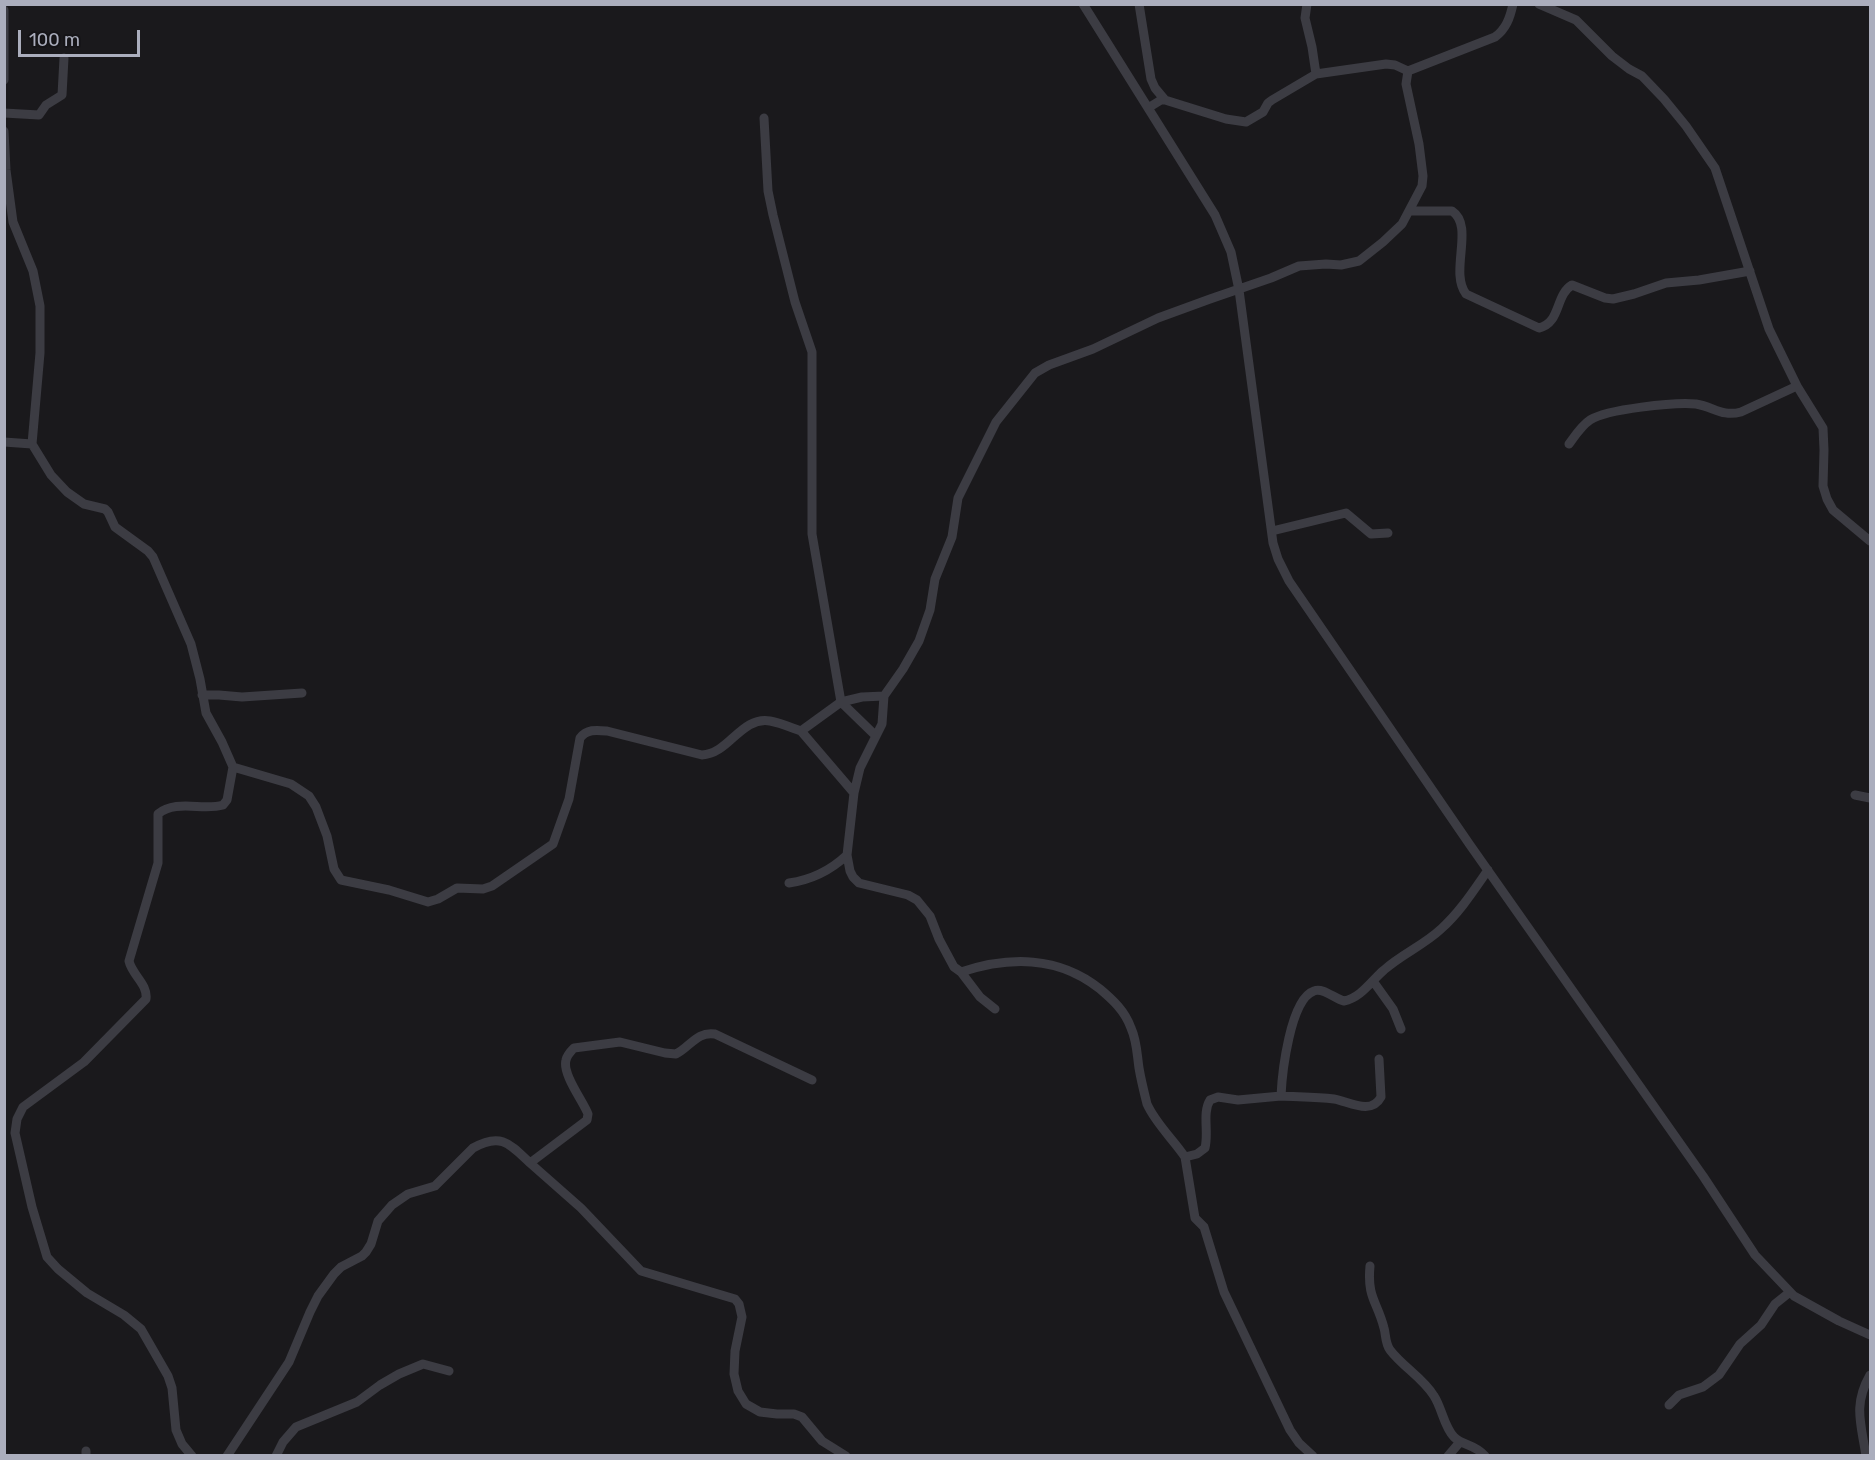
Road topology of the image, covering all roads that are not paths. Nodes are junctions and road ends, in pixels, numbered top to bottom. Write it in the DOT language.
graph roads {
  1 [pos="1083,4"];
  2 [pos="1139,4"];
  3 [pos="1307,4"];
  4 [pos="1513,4"];
  5 [pos="1539,4"];
  6 [pos="4,10"];
  7 [pos="64,58"];
  8 [pos="1408,71"];
  9 [pos="1316,74"];
  10 [pos="4,80"];
  11 [pos="1165,100"];
  12 [pos="1148,108"];
  13 [pos="4,113"];
  14 [pos="764,118"];
  15 [pos="4,131"];
  16 [pos="1409,211"];
  17 [pos="1750,271"];
  18 [pos="1239,290"];
  19 [pos="1797,386"];
  20 [pos="4,442"];
  21 [pos="32,444"];
  22 [pos="1569,444"];
  23 [pos="1272,531"];
  24 [pos="1388,533"];
  25 [pos="1870,541"];
  26 [pos="302,693"];
  27 [pos="202,695"];
  28 [pos="884,696"];
  29 [pos="841,702"];
  30 [pos="801,731"];
  31 [pos="876,736"];
  32 [pos="233,767"];
  33 [pos="854,792"];
  34 [pos="1855,795"];
  35 [pos="1870,798"];
  36 [pos="847,855"];
  37 [pos="1488,870"];
  38 [pos="789,883"];
  39 [pos="961,972"];
  40 [pos="1373,981"];
  41 [pos="995,1009"];
  42 [pos="1401,1029"];
  43 [pos="1379,1059"];
  44 [pos="812,1080"];
  45 [pos="1281,1096"];
  46 [pos="1185,1157"];
  47 [pos="530,1163"];
  48 [pos="1370,1266"];
  49 [pos="1791,1292"];
  50 [pos="1870,1335"];
  51 [pos="449,1371"];
  52 [pos="1870,1375"];
  53 [pos="1669,1405"];
  54 [pos="1460,1442"];
  55 [pos="192,1455"];
  56 [pos="228,1455"];
  57 [pos="276,1455"];
  58 [pos="846,1455"];
  59 [pos="1313,1455"];
  60 [pos="1448,1455"];
  61 [pos="1485,1455"];
  62 [pos="1866,1455"];
  1 -- 12 [label="street"];
  2 -- 11 [label="street"];
  3 -- 9 [label="street"];
  4 -- 8 [label="street"];
  5 -- 17 [label="street"];
  6 -- 10 [label="street"];
  7 -- 13 [label="street"];
  8 -- 9 [label="street"];
  8 -- 16 [label="street"];
  9 -- 11 [label="street"];
  11 -- 12 [label="street"];
  12 -- 18 [label="street"];
  14 -- 29 [label="street"];
  15 -- 21 [label="street"];
  16 -- 17 [label="street"];
  16 -- 18 [label="street"];
  17 -- 19 [label="street"];
  18 -- 23 [label="street"];
  18 -- 28 [label="street"];
  19 -- 22 [label="street"];
  19 -- 25 [label="street"];
  20 -- 21 [label="street"];
  21 -- 27 [label="street"];
  23 -- 24 [label="street"];
  23 -- 37 [label="street"];
  26 -- 27 [label="street"];
  27 -- 32 [label="street"];
  28 -- 29 [label="street"];
  28 -- 31 [label="street"];
  29 -- 30 [label="street"];
  29 -- 31 [label="street"];
  30 -- 32 [label="street"];
  30 -- 33 [label="street"];
  31 -- 33 [label="street"];
  32 -- 55 [label="street"];
  33 -- 36 [label="street"];
  34 -- 35 [label="street"];
  36 -- 38 [label="street"];
  36 -- 39 [label="street"];
  37 -- 40 [label="street"];
  37 -- 49 [label="street"];
  39 -- 41 [label="street"];
  39 -- 46 [label="street"];
  40 -- 42 [label="street"];
  40 -- 45 [label="street"];
  43 -- 45 [label="street"];
  44 -- 47 [label="street"];
  45 -- 46 [label="street"];
  46 -- 59 [label="street"];
  47 -- 56 [label="street"];
  47 -- 58 [label="street"];
  48 -- 54 [label="street"];
  49 -- 50 [label="street"];
  49 -- 53 [label="street"];
  51 -- 57 [label="street"];
  52 -- 62 [label="street"];
  54 -- 60 [label="street"];
  54 -- 61 [label="street"];
}
